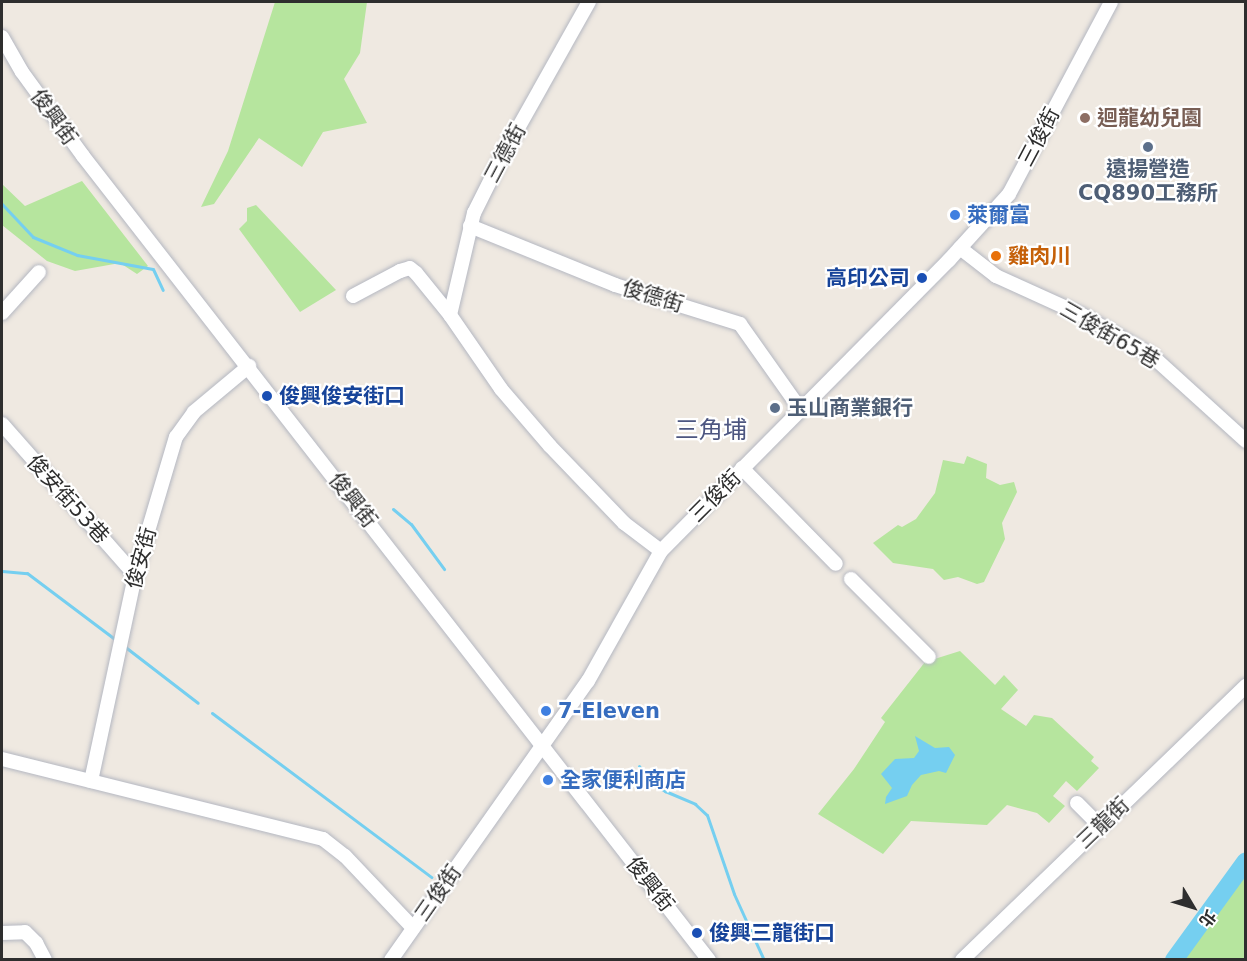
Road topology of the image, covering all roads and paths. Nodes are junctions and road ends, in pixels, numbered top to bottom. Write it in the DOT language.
graph roads {
  1 [pos="589,2"];
  2 [pos="1111,2"];
  3 [pos="2,37"];
  4 [pos="470,226"];
  5 [pos="960,248"];
  6 [pos="39,272"];
  7 [pos="353,296"];
  8 [pos="2,314"];
  9 [pos="450,315"];
  10 [pos="249,366"];
  11 [pos="801,410"];
  12 [pos="2,424"];
  13 [pos="1245,441"];
  14 [pos="742,468"];
  15 [pos="661,552"];
  16 [pos="836,564"];
  17 [pos="135,575"];
  18 [pos="851,579"];
  19 [pos="929,657"];
  20 [pos="1245,686"];
  21 [pos="541,746"];
  22 [pos="2,759"];
  23 [pos="91,781"];
  24 [pos="1077,803"];
  25 [pos="1100,826"];
  26 [pos="413,928"];
  27 [pos="2,933"];
  28 [pos="45,960"];
  29 [pos="391,960"];
  30 [pos="709,960"];
  31 [pos="962,960"];
  1 -- 4 [label="street, 三德街"];
  2 -- 5 [label="street, 三俊街"];
  3 -- 10 [label="street, 俊興街"];
  4 -- 9 [label="street, 三德街"];
  4 -- 11 [label="street, 俊德街"];
  5 -- 11 [label="street, 三俊街"];
  5 -- 13 [label="street, 三俊街65巷"];
  6 -- 8 [label="street"];
  7 -- 9 [label="street"];
  9 -- 15 [label="street"];
  10 -- 17 [label="street, 俊安街"];
  10 -- 21 [label="street, 俊興街"];
  11 -- 14 [label="street, 三俊街"];
  12 -- 17 [label="street, 俊安街53巷"];
  14 -- 15 [label="street, 三俊街"];
  14 -- 16 [label="street"];
  15 -- 21 [label="street, 三俊街"];
  17 -- 23 [label="street, 俊安街"];
  18 -- 19 [label="street"];
  20 -- 25 [label="street, 三龍街"];
  21 -- 26 [label="street, 三俊街"];
  21 -- 30 [label="street, 俊興街"];
  22 -- 23 [label="street"];
  23 -- 26 [label="street"];
  24 -- 25 [label="street"];
  25 -- 31 [label="street, 三龍街"];
  26 -- 29 [label="street, 三俊街"];
  27 -- 28 [label="street"];
}
